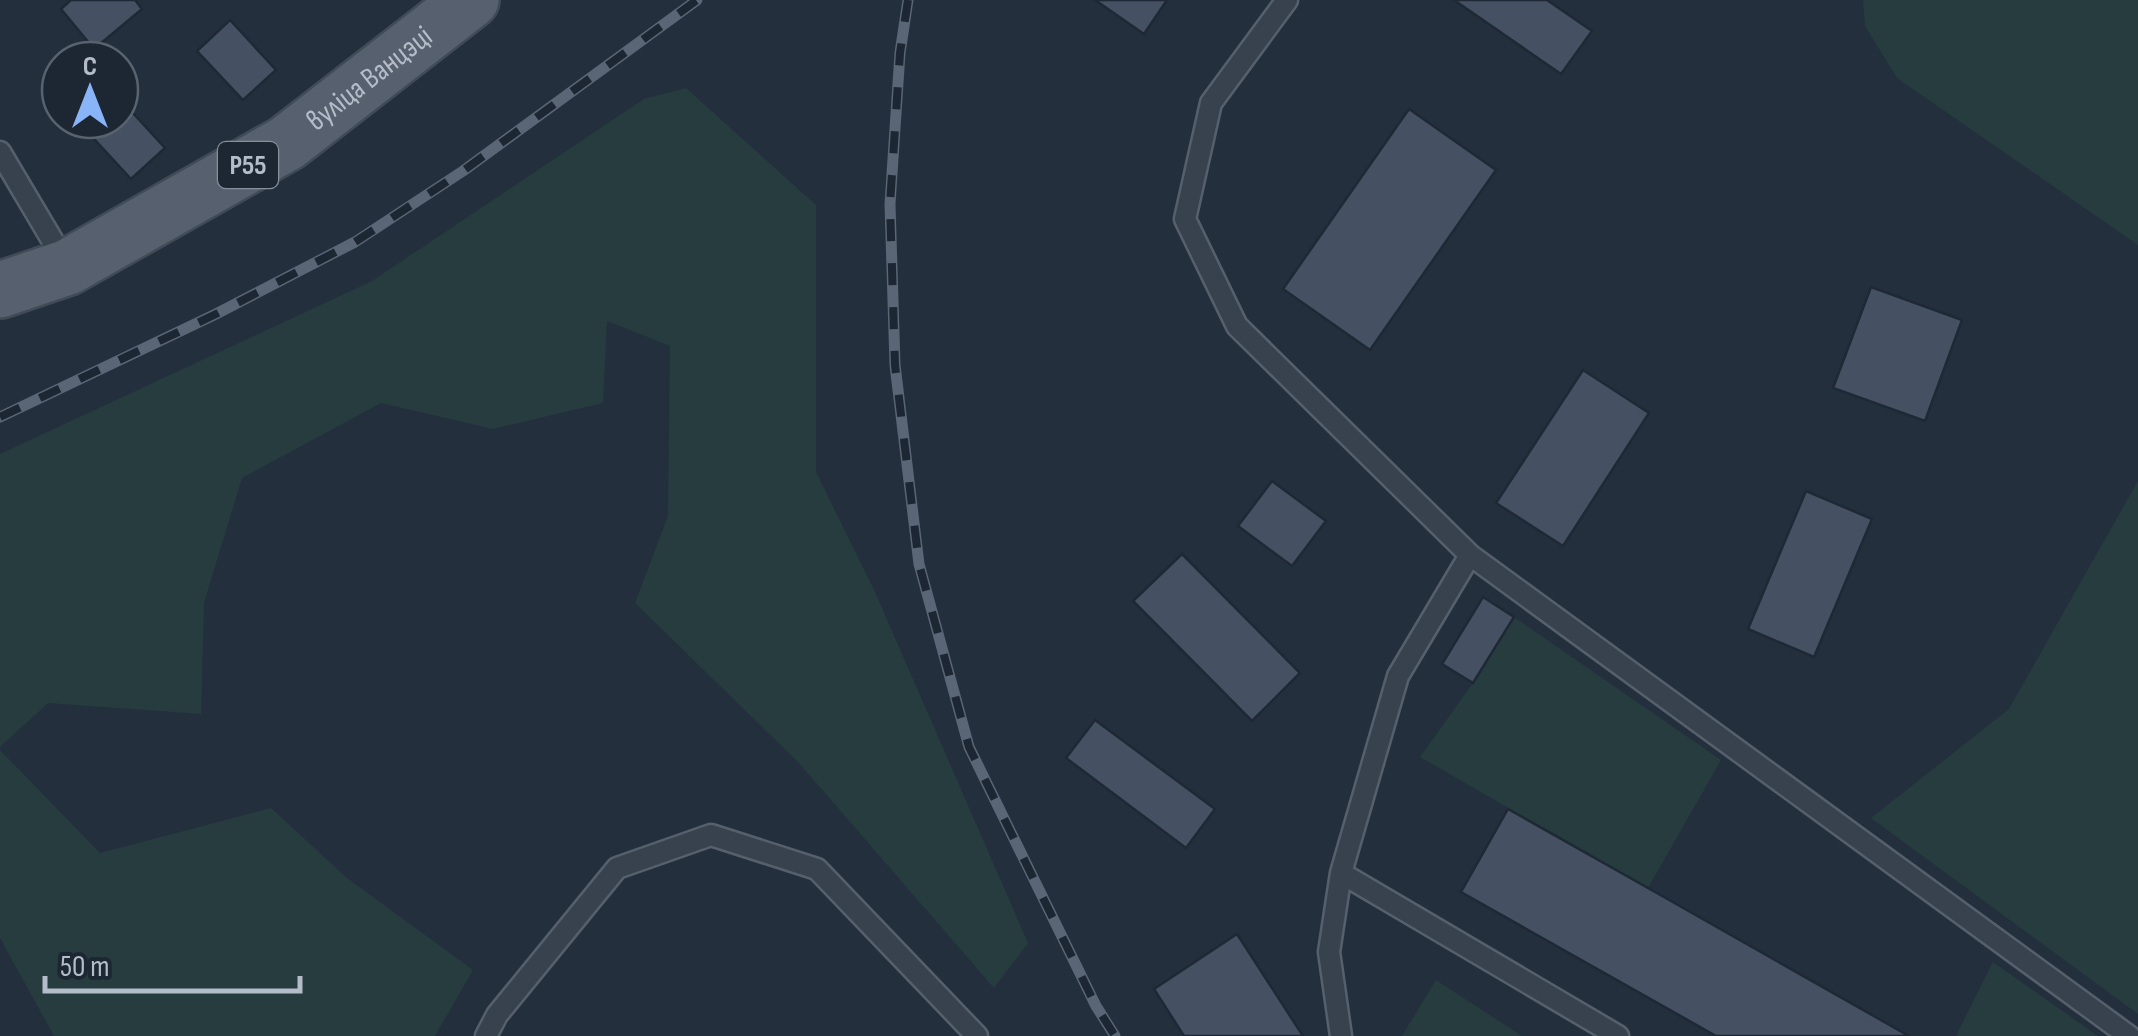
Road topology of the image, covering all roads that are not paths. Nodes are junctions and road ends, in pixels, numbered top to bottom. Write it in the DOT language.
graph roads {
  1 [pos="471,0"];
  2 [pos="1286,0"];
  3 [pos="0,152"];
  4 [pos="68,267"];
  5 [pos="0,290"];
  6 [pos="1470,555"];
  7 [pos="1341,873"];
  8 [pos="486,1036"];
  9 [pos="977,1036"];
  10 [pos="1341,1036"];
  11 [pos="1618,1036"];
  12 [pos="2129,1036"];
  1 -- 4 [label="main road, вуліца Ванцэці / Р55"];
  2 -- 6 [label="lane"];
  3 -- 4 [label="lane"];
  4 -- 5 [label="main road, вуліца Ванцэці / Р55"];
  6 -- 7 [label="lane"];
  6 -- 12 [label="lane"];
  7 -- 10 [label="lane"];
  7 -- 11 [label="lane"];
  8 -- 9 [label="lane"];
}
